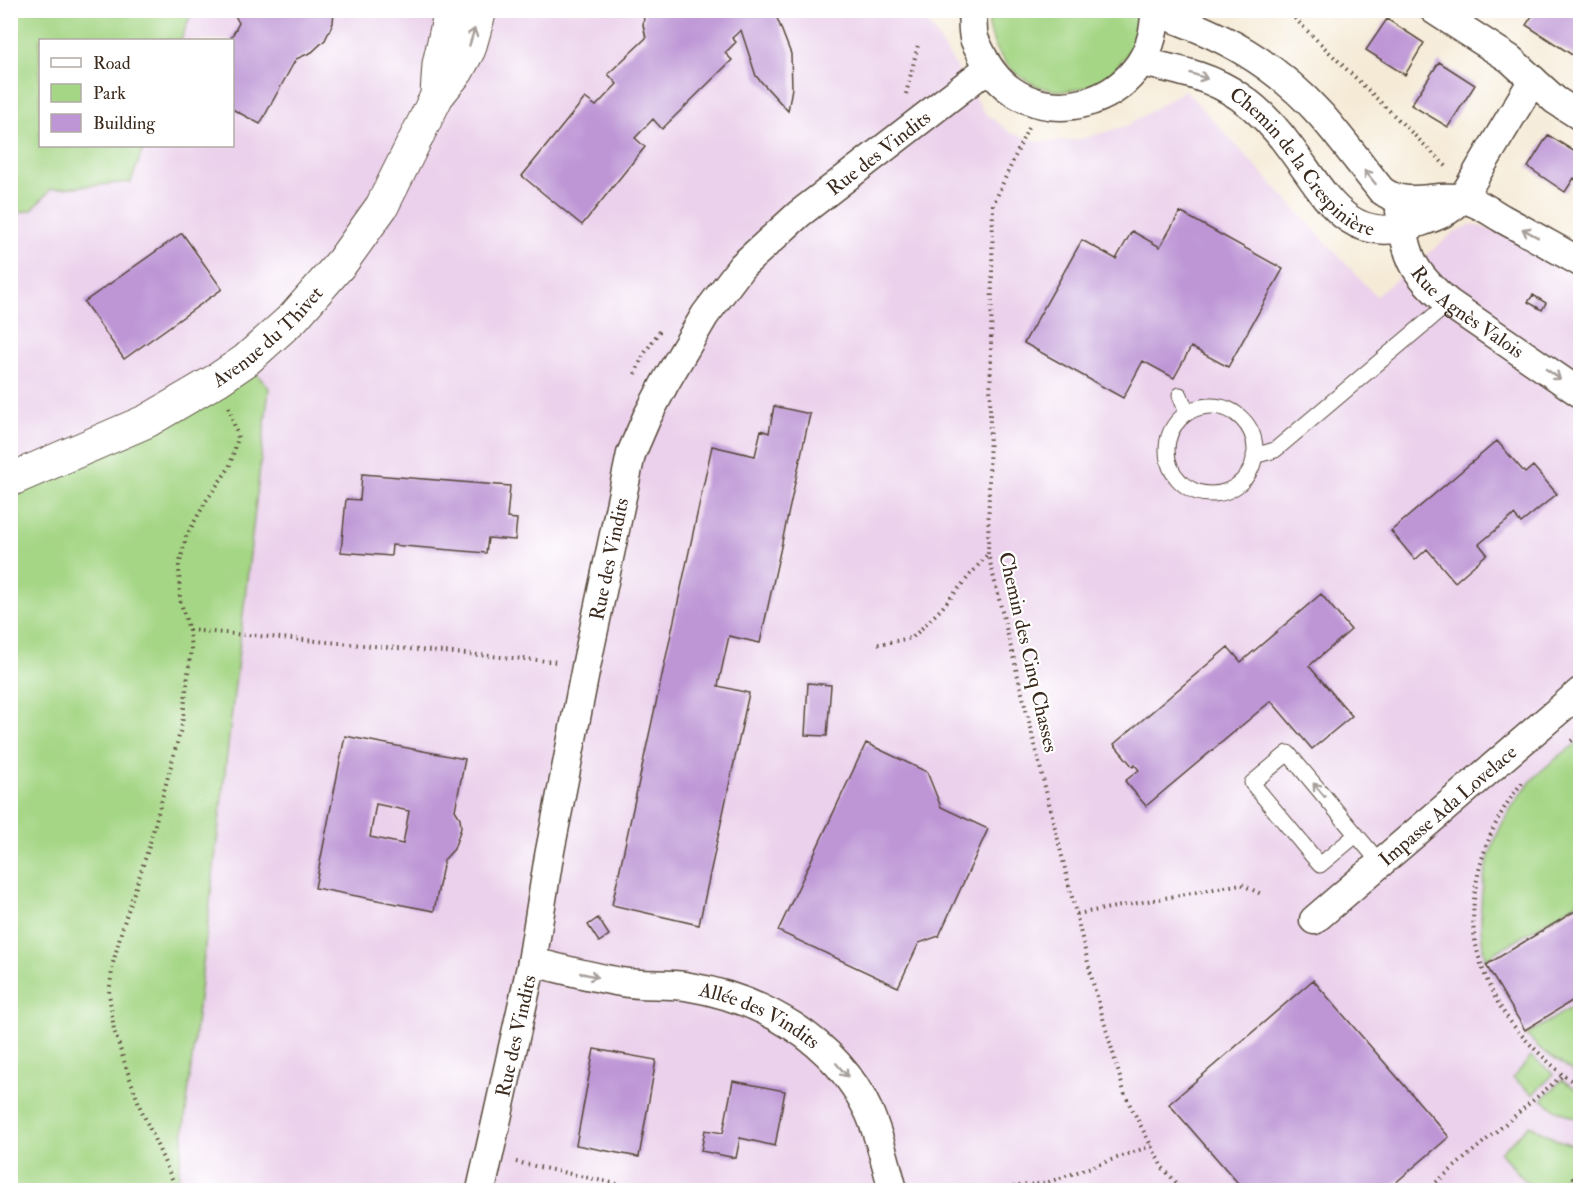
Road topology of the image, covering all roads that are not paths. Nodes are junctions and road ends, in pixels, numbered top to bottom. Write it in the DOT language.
graph roads {
  1 [pos="451,10"];
  2 [pos="480,10"];
  3 [pos="972,10"];
  4 [pos="1434,10"];
  5 [pos="1155,11"];
  6 [pos="1142,62"];
  7 [pos="988,68"];
  8 [pos="1533,81"];
  9 [pos="436,96"];
  10 [pos="1581,116"];
  11 [pos="1461,198"];
  12 [pos="1399,200"];
  13 [pos="1403,228"];
  14 [pos="1581,262"];
  15 [pos="1449,303"];
  16 [pos="1581,393"];
  17 [pos="1180,395"];
  18 [pos="1187,413"];
  19 [pos="1254,456"];
  20 [pos="10,480"];
  21 [pos="1581,692"];
  22 [pos="1356,835"];
  23 [pos="1380,863"];
  24 [pos="1314,920"];
  25 [pos="532,962"];
  26 [pos="481,1191"];
  27 [pos="893,1191"];
  1 -- 9 [label="main road, Avenue du Thivet"];
  9 -- 2 [label="main road, Avenue du Thivet, one-way"];
  3 -- 7 [label="street"];
  4 -- 8 [label="street"];
  5 -- 6 [label="street"];
  12 -- 5 [label="street, Chemin de la Crespinière, one-way"];
  6 -- 7 [label="street"];
  6 -- 13 [label="street, Chemin de la Crespinière, one-way"];
  7 -- 25 [label="street, Rue des Vindits"];
  8 -- 10 [label="street"];
  8 -- 11 [label="street"];
  9 -- 20 [label="main road, Avenue du Thivet"];
  11 -- 12 [label="street, Chemin de la Crespinière"];
  11 -- 13 [label="street, Chemin de la Crespinière"];
  14 -- 11 [label="street, Chemin de la Crespinière, one-way"];
  12 -- 13 [label="street, Rue Agnès Valois"];
  13 -- 15 [label="street, Rue Agnès Valois"];
  15 -- 16 [label="street, Rue Agnès Valois, one-way"];
  15 -- 19 [label="lane"];
  17 -- 18 [label="lane"];
  18 -- 19 [label="lane"];
  18 -- 19 [label="lane"];
  21 -- 23 [label="street, Impasse Ada Lovelace"];
  22 -- 22 [label="lane, one-way"];
  22 -- 23 [label="lane"];
  23 -- 24 [label="street, Impasse Ada Lovelace"];
  25 -- 26 [label="street, Rue des Vindits"];
  25 -- 27 [label="street, Allée des Vindits, one-way"];
}
